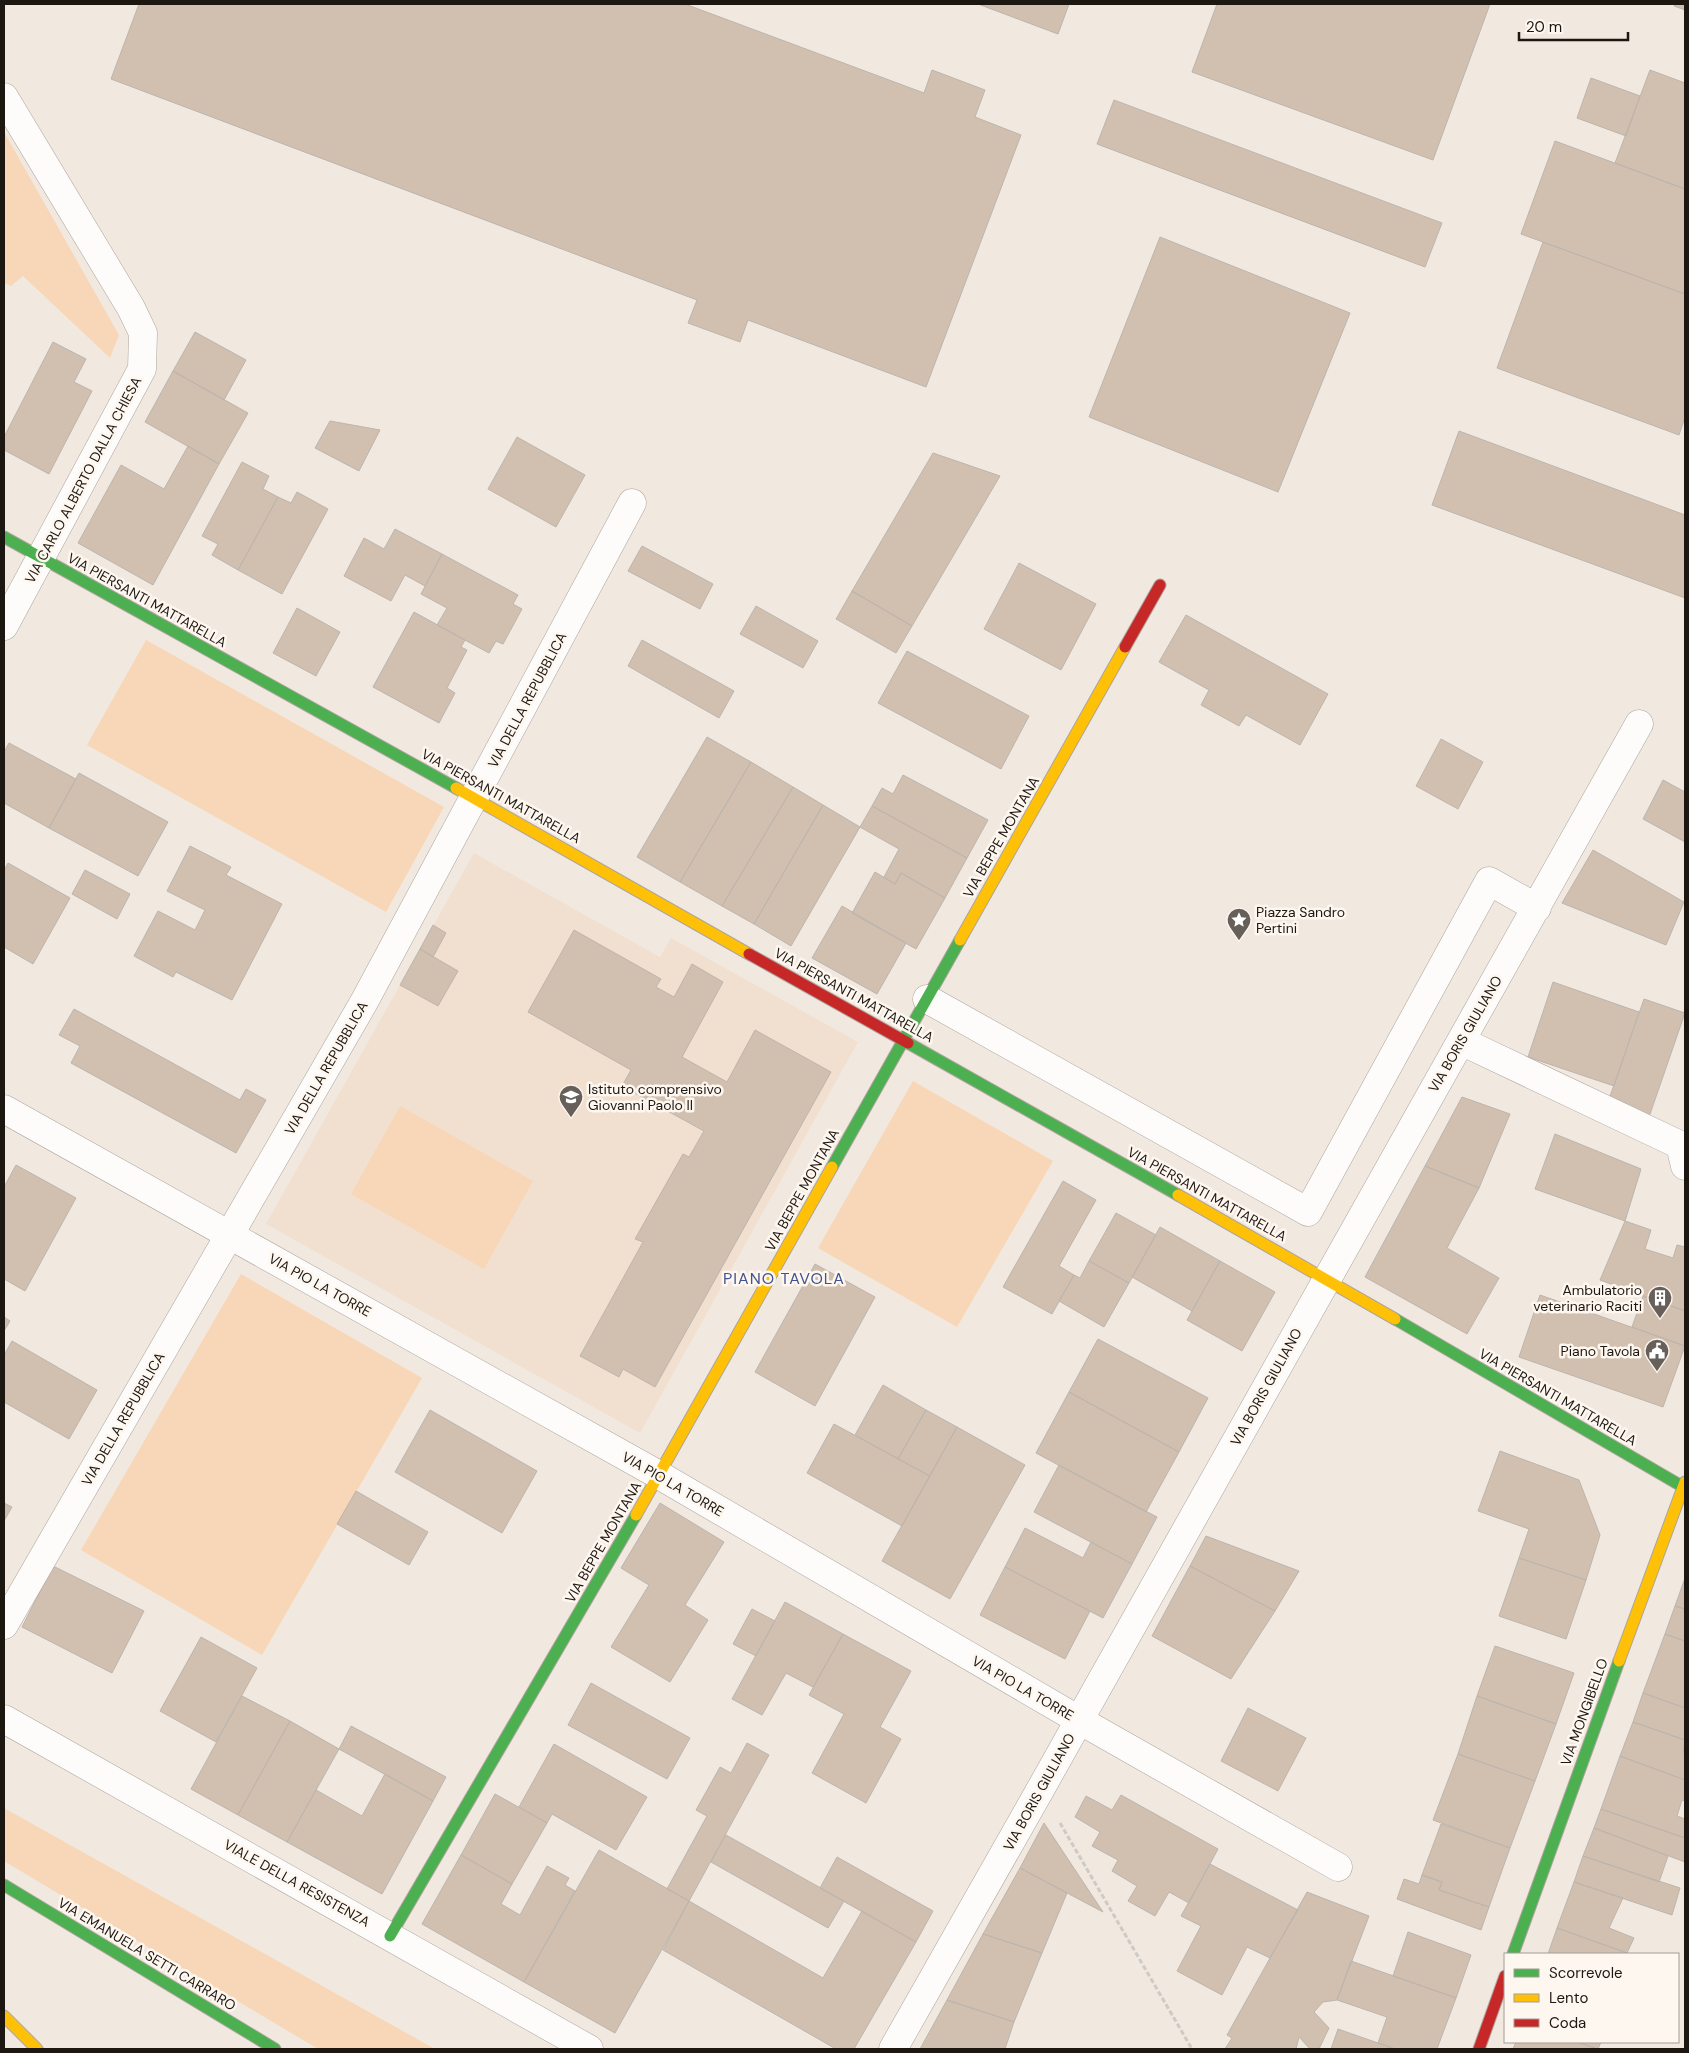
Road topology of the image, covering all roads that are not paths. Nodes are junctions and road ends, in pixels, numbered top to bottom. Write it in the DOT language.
graph roads {
  1 [pos="4,97"];
  2 [pos="632,503"];
  3 [pos="4,537"];
  4 [pos="41,558"];
  5 [pos="1160,585"];
  6 [pos="4,626"];
  7 [pos="1639,724"];
  8 [pos="474,798"];
  9 [pos="1537,908"];
  10 [pos="927,999"];
  11 [pos="904,1040"];
  12 [pos="1461,1041"];
  13 [pos="5,1113"];
  14 [pos="1683,1148"];
  15 [pos="230,1235"];
  16 [pos="1326,1279"];
  17 [pos="659,1475"];
  18 [pos="1685,1486"];
  19 [pos="4,1625"];
  20 [pos="4,1719"];
  21 [pos="1079,1720"];
  22 [pos="1338,1867"];
  23 [pos="4,1885"];
  24 [pos="390,1936"];
  25 [pos="1513,1953"];
  26 [pos="1504,1979"];
  27 [pos="4,2016"];
  28 [pos="37,2049"];
  29 [pos="275,2049"];
  30 [pos="589,2049"];
  31 [pos="893,2049"];
  32 [pos="1479,2049"];
  1 -- 4 [label="street, VIA CARLO ALBERTO DALLA CHIESA"];
  2 -- 8 [label="street, VIA DELLA REPUBBLICA"];
  3 -- 4 [label="street, VIA PIERSANTI MATTARELLA"];
  4 -- 6 [label="street, VIA CARLO ALBERTO DALLA CHIESA"];
  4 -- 8 [label="street, VIA PIERSANTI MATTARELLA"];
  5 -- 10 [label="street, VIA BEPPE MONTANA"];
  7 -- 9 [label="street, VIA BORIS GIULIANO"];
  8 -- 11 [label="street, VIA PIERSANTI MATTARELLA"];
  8 -- 15 [label="street, VIA DELLA REPUBBLICA"];
  9 -- 10 [label="street"];
  9 -- 12 [label="street, VIA BORIS GIULIANO"];
  10 -- 11 [label="street, VIA BEPPE MONTANA"];
  11 -- 16 [label="street, VIA PIERSANTI MATTARELLA"];
  11 -- 17 [label="street, VIA BEPPE MONTANA"];
  12 -- 14 [label="street"];
  12 -- 16 [label="street, VIA BORIS GIULIANO"];
  13 -- 15 [label="street, VIA PIO LA TORRE"];
  15 -- 17 [label="street, VIA PIO LA TORRE"];
  15 -- 19 [label="street, VIA DELLA REPUBBLICA"];
  16 -- 18 [label="street, VIA PIERSANTI MATTARELLA"];
  16 -- 21 [label="street, VIA BORIS GIULIANO"];
  17 -- 21 [label="street, VIA PIO LA TORRE"];
  17 -- 24 [label="street, VIA BEPPE MONTANA"];
  18 -- 25 [label="street, VIA MONGIBELLO"];
  20 -- 24 [label="street, VIALE DELLA RESISTENZA"];
  21 -- 22 [label="street, VIA PIO LA TORRE"];
  21 -- 31 [label="street, VIA BORIS GIULIANO"];
  23 -- 29 [label="street, VIA EMANUELA SETTI CARRARO"];
  24 -- 30 [label="street, VIALE DELLA RESISTENZA"];
  26 -- 32 [label="street"];
  27 -- 28 [label="street"];
}
